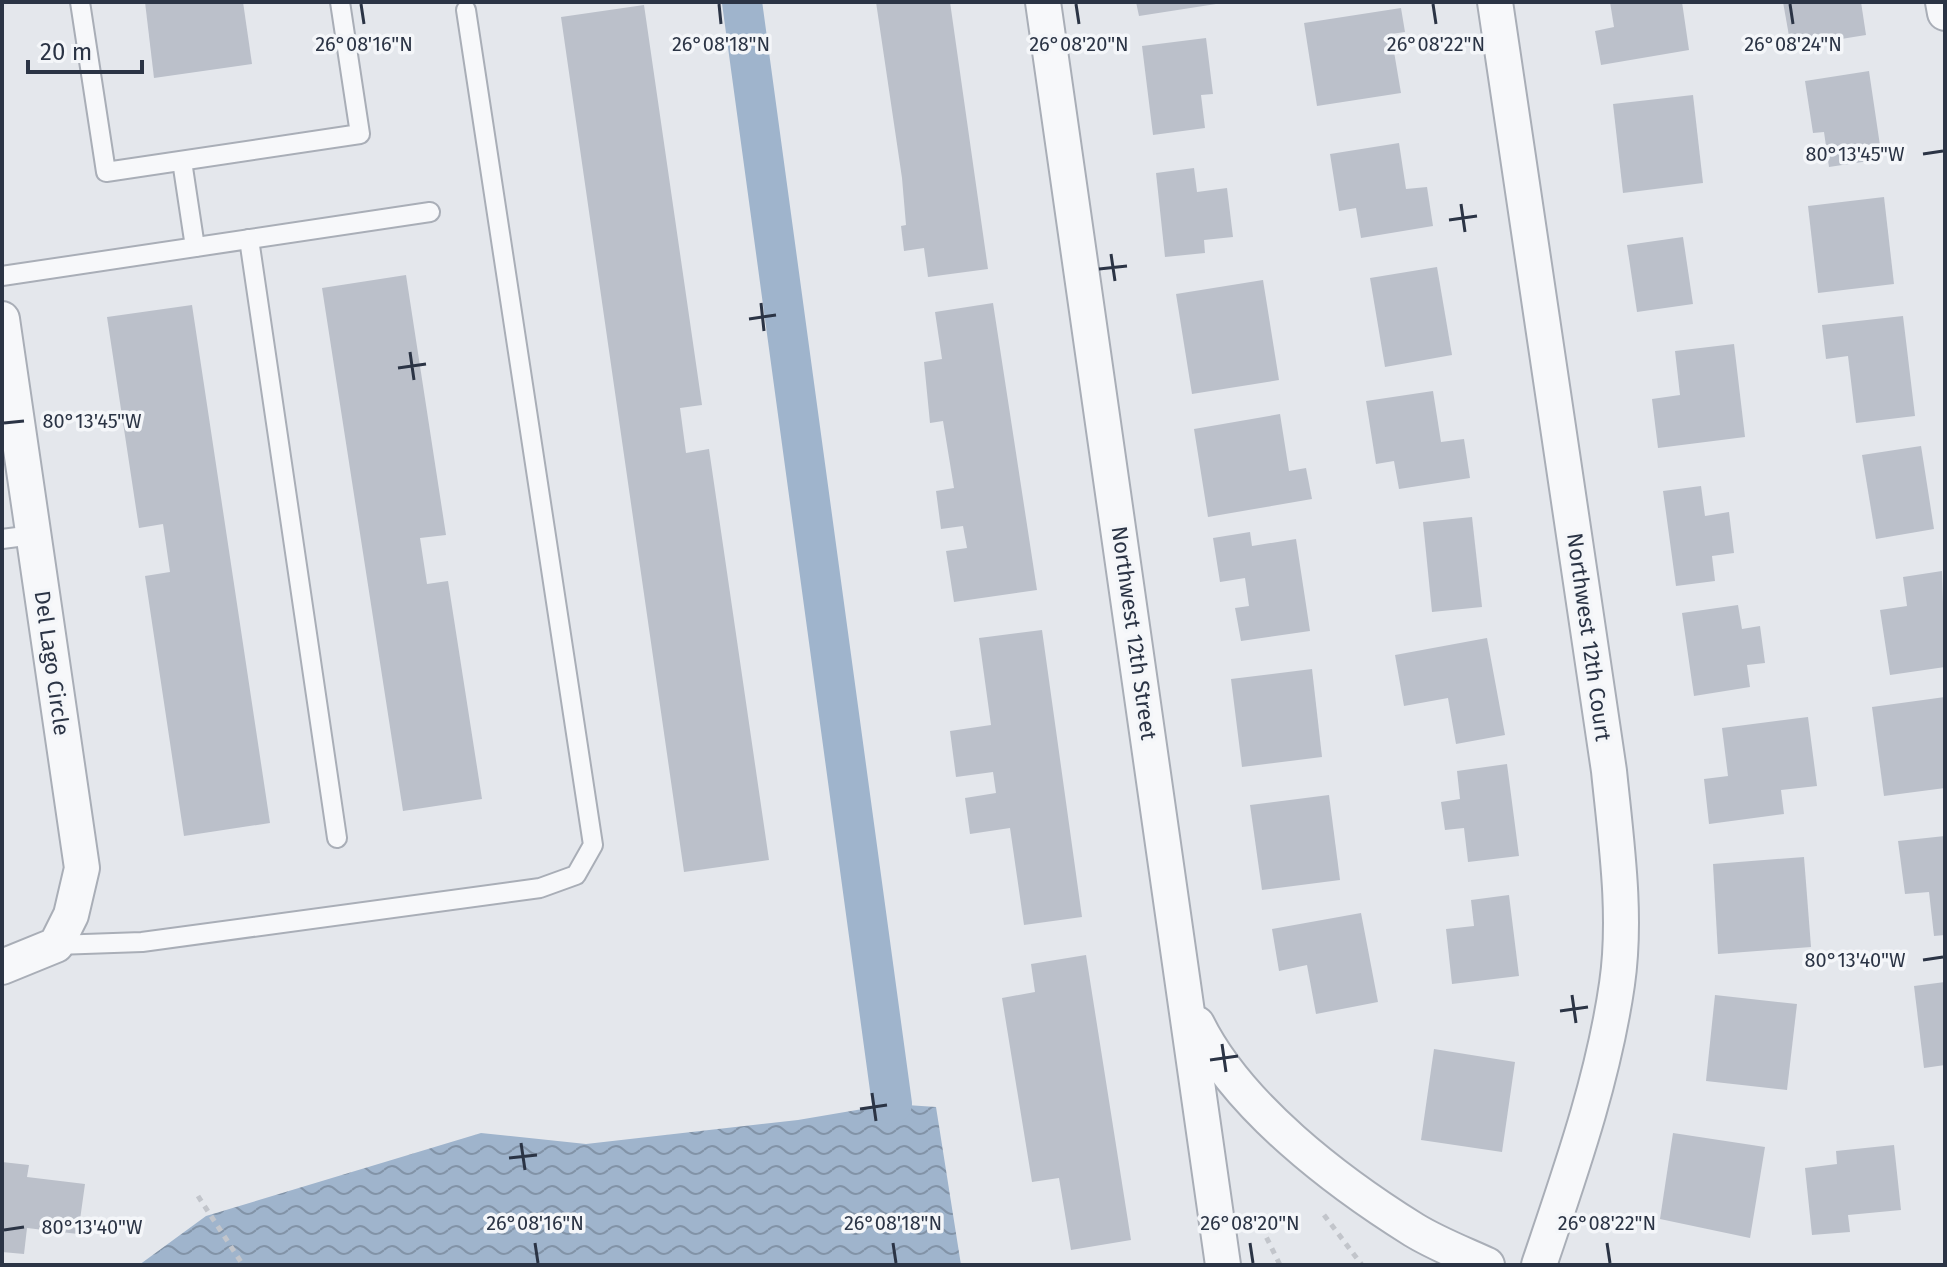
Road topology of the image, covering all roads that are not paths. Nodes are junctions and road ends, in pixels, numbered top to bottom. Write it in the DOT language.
graph roads {
  1 [pos="80,2"];
  2 [pos="340,2"];
  3 [pos="1043,2"];
  4 [pos="1495,2"];
  5 [pos="1943,2"];
  6 [pos="466,10"];
  7 [pos="1945,13"];
  8 [pos="182,161"];
  9 [pos="430,212"];
  10 [pos="249,239"];
  11 [pos="195,247"];
  12 [pos="2,276"];
  13 [pos="2,319"];
  14 [pos="8,400"];
  15 [pos="17,537"];
  16 [pos="337,838"];
  17 [pos="56,945"];
  18 [pos="2,967"];
  19 [pos="1188,1006"];
  20 [pos="1223,1265"];
  21 [pos="1487,1265"];
  22 [pos="1539,1265"];
  1 -- 8 [label="lane"];
  2 -- 8 [label="lane"];
  3 -- 19 [label="street, Northwest 12th Street"];
  4 -- 22 [label="street, Northwest 12th Court"];
  5 -- 7 [label="street"];
  6 -- 17 [label="lane"];
  8 -- 11 [label="lane"];
  9 -- 10 [label="lane"];
  10 -- 11 [label="lane"];
  10 -- 16 [label="lane"];
  11 -- 12 [label="lane"];
  13 -- 14 [label="street, Del Lago Circle"];
  14 -- 15 [label="street, Del Lago Circle"];
  15 -- 17 [label="street, Del Lago Circle"];
  17 -- 18 [label="street"];
  19 -- 20 [label="street, Northwest 12th Street"];
  19 -- 21 [label="street"];
}
